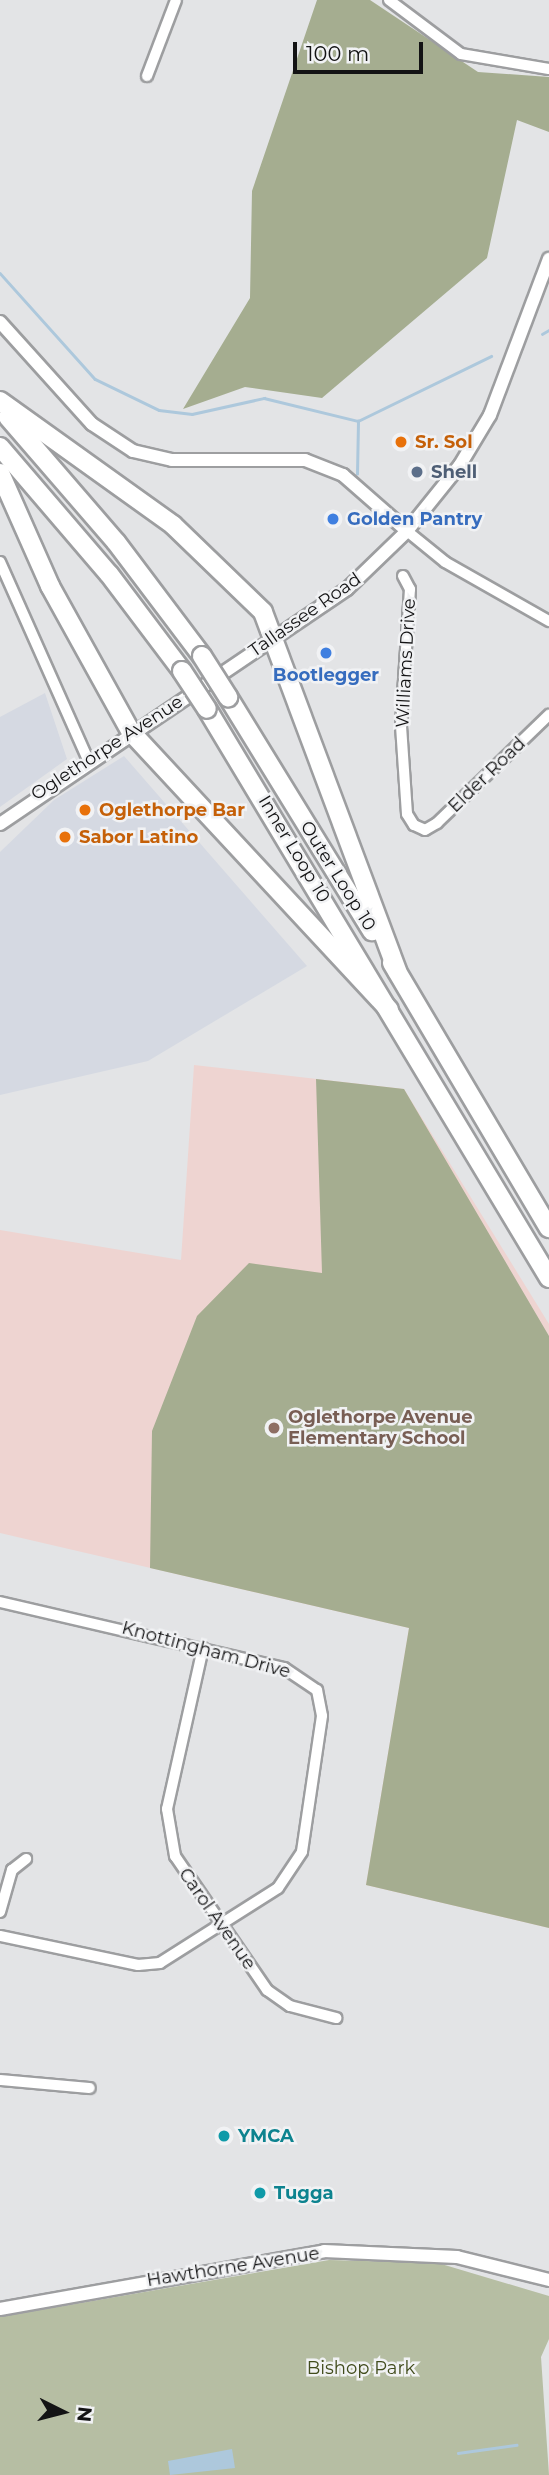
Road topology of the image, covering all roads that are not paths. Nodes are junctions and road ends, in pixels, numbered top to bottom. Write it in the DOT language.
graph roads {
  1 [pos="176,0"];
  2 [pos="389,0"];
  3 [pos="549,69"];
  4 [pos="147,76"];
  5 [pos="549,259"];
  6 [pos="0,322"];
  7 [pos="0,401"];
  8 [pos="0,408"];
  9 [pos="0,447"];
  10 [pos="0,473"];
  11 [pos="407,531"];
  12 [pos="0,562"];
  13 [pos="403,576"];
  14 [pos="549,621"];
  15 [pos="276,637"];
  16 [pos="217,676"];
  17 [pos="549,715"];
  18 [pos="131,732"];
  19 [pos="88,760"];
  20 [pos="0,824"];
  21 [pos="421,830"];
  22 [pos="397,971"];
  23 [pos="389,1010"];
  24 [pos="549,1228"];
  25 [pos="549,1278"];
  26 [pos="0,1602"];
  27 [pos="203,1648"];
  28 [pos="26,1859"];
  29 [pos="0,1912"];
  30 [pos="221,1926"];
  31 [pos="0,1936"];
  32 [pos="336,2018"];
  33 [pos="0,2080"];
  34 [pos="89,2088"];
  35 [pos="549,2280"];
  36 [pos="0,2309"];
  1 -- 4 [label="street"];
  2 -- 3 [label="street"];
  5 -- 11 [label="main road, Tallassee Road"];
  6 -- 11 [label="main road"];
  7 -- 15 [label="highway"];
  8 -- 22 [label="highway, Outer Loop 10, bridge"];
  9 -- 23 [label="highway, Inner Loop 10, bridge"];
  10 -- 18 [label="highway"];
  11 -- 14 [label="street"];
  11 -- 15 [label="main road, Tallassee Road"];
  12 -- 19 [label="street"];
  13 -- 21 [label="street, Williams Drive"];
  15 -- 16 [label="main road, Tallassee Road"];
  15 -- 22 [label="highway"];
  16 -- 18 [label="main road, Oglethorpe Avenue"];
  17 -- 21 [label="street, Elder Road"];
  18 -- 19 [label="main road, Oglethorpe Avenue"];
  18 -- 23 [label="highway"];
  19 -- 20 [label="main road, Oglethorpe Avenue"];
  22 -- 24 [label="highway, Outer Loop 10"];
  23 -- 25 [label="highway, Inner Loop 10"];
  26 -- 27 [label="street, Knottingham Drive"];
  27 -- 30 [label="street, Carol Avenue"];
  27 -- 30 [label="street, Knottingham Drive"];
  28 -- 29 [label="street"];
  30 -- 31 [label="street, Knottingham Drive"];
  30 -- 32 [label="street, Carol Avenue"];
  33 -- 34 [label="street"];
  35 -- 36 [label="main road, Hawthorne Avenue"];
}
